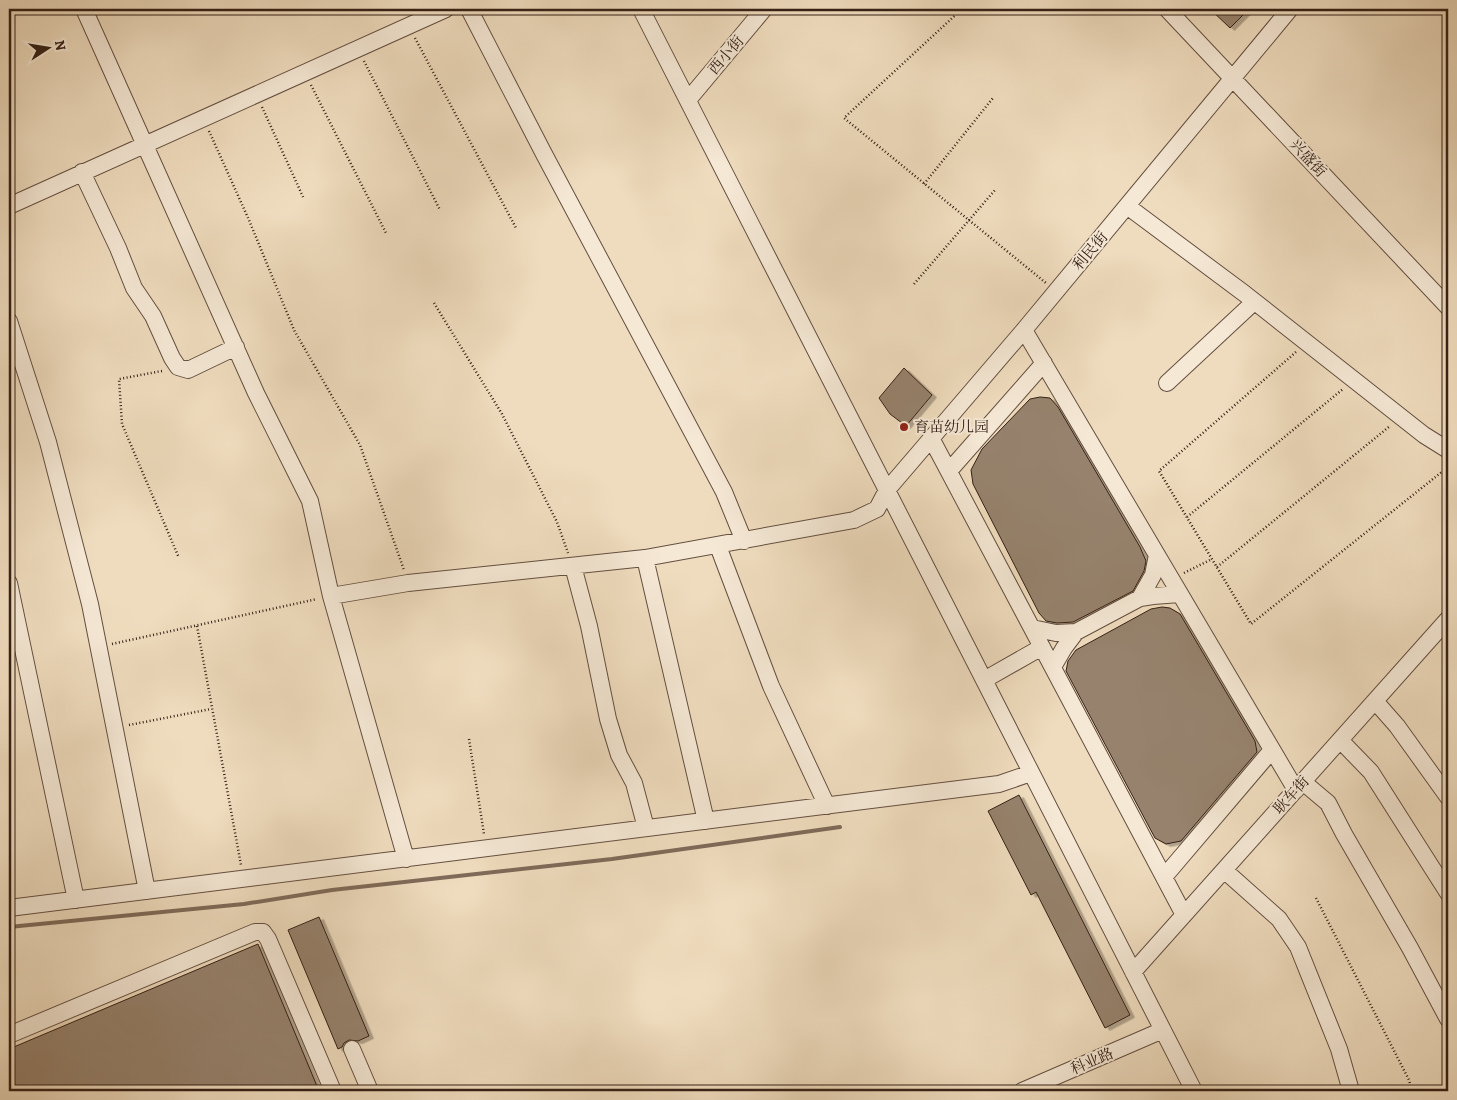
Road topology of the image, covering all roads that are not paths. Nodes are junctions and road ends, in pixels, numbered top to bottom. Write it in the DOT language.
graph roads {
  1 [pos="84,9"];
  2 [pos="446,9"];
  3 [pos="469,9"];
  4 [pos="641,9"];
  5 [pos="764,9"];
  6 [pos="1167,9"];
  7 [pos="1290,9"];
  8 [pos="1233,77"];
  9 [pos="688,100"];
  10 [pos="145,144"];
  11 [pos="82,172"];
  12 [pos="9,206"];
  13 [pos="1127,206"];
  14 [pos="1254,302"];
  15 [pos="1448,307"];
  16 [pos="9,321"];
  17 [pos="1024,330"];
  18 [pos="236,348"];
  19 [pos="1044,364"];
  20 [pos="1167,383"];
  21 [pos="931,438"];
  22 [pos="1448,450"];
  23 [pos="949,471"];
  24 [pos="887,490"];
  25 [pos="744,541"];
  26 [pos="718,546"];
  27 [pos="1157,556"];
  28 [pos="645,558"];
  29 [pos="573,566"];
  30 [pos="9,582"];
  31 [pos="1180,594"];
  32 [pos="331,596"];
  33 [pos="1140,598"];
  34 [pos="1448,619"];
  35 [pos="1032,628"];
  36 [pos="1076,632"];
  37 [pos="1042,647"];
  38 [pos="1052,667"];
  39 [pos="984,680"];
  40 [pos="1375,701"];
  41 [pos="1340,740"];
  42 [pos="1272,750"];
  43 [pos="1031,773"];
  44 [pos="1299,786"];
  45 [pos="1448,797"];
  46 [pos="827,806"];
  47 [pos="706,821"];
  48 [pos="646,828"];
  49 [pos="406,859"];
  50 [pos="1224,870"];
  51 [pos="1164,877"];
  52 [pos="147,891"];
  53 [pos="1448,893"];
  54 [pos="76,900"];
  55 [pos="9,908"];
  56 [pos="1184,915"];
  57 [pos="1133,972"];
  58 [pos="1448,1019"];
  59 [pos="1163,1030"];
  60 [pos="9,1035"];
  61 [pos="352,1049"];
  62 [pos="333,1091"];
  63 [pos="370,1091"];
  64 [pos="1023,1091"];
  65 [pos="1194,1091"];
  66 [pos="1351,1091"];
  1 -- 10 [label="street"];
  2 -- 10 [label="street"];
  3 -- 25 [label="street"];
  4 -- 9 [label="street"];
  5 -- 9 [label="street, 西小街"];
  6 -- 8 [label="street, 兴盛街"];
  7 -- 8 [label="street, 利民街"];
  8 -- 13 [label="street, 利民街"];
  8 -- 15 [label="street, 兴盛街"];
  9 -- 24 [label="street"];
  10 -- 11 [label="street"];
  10 -- 18 [label="street"];
  11 -- 12 [label="street"];
  11 -- 18 [label="street"];
  13 -- 14 [label="street"];
  13 -- 17 [label="street, 利民街"];
  14 -- 20 [label="street"];
  14 -- 22 [label="street"];
  16 -- 52 [label="street"];
  17 -- 19 [label="street"];
  17 -- 21 [label="street, 利民街"];
  18 -- 32 [label="street"];
  19 -- 23 [label="street"];
  19 -- 27 [label="street"];
  21 -- 23 [label="street"];
  21 -- 24 [label="street, 利民街"];
  23 -- 35 [label="street"];
  24 -- 25 [label="street, 利民街"];
  24 -- 39 [label="street"];
  25 -- 26 [label="street, 利民街"];
  26 -- 28 [label="street, 利民街"];
  26 -- 46 [label="street"];
  27 -- 31 [label="street"];
  27 -- 33 [label="street"];
  28 -- 29 [label="street, 利民街"];
  28 -- 47 [label="street"];
  29 -- 32 [label="street, 利民街"];
  29 -- 48 [label="street"];
  30 -- 54 [label="street"];
  31 -- 33 [label="street"];
  31 -- 42 [label="street"];
  32 -- 49 [label="street"];
  33 -- 36 [label="street"];
  34 -- 40 [label="street, 耿车街"];
  35 -- 36 [label="street"];
  35 -- 37 [label="street"];
  36 -- 38 [label="street"];
  37 -- 38 [label="street"];
  37 -- 39 [label="street"];
  38 -- 51 [label="street"];
  39 -- 43 [label="street"];
  40 -- 41 [label="street, 耿车街"];
  40 -- 45 [label="street"];
  41 -- 44 [label="street, 耿车街"];
  41 -- 53 [label="street"];
  42 -- 44 [label="street"];
  42 -- 51 [label="street"];
  43 -- 46 [label="street"];
  43 -- 57 [label="street"];
  44 -- 50 [label="street, 耿车街"];
  44 -- 58 [label="street"];
  46 -- 47 [label="street"];
  47 -- 48 [label="street"];
  48 -- 49 [label="street"];
  49 -- 52 [label="street"];
  50 -- 56 [label="street, 耿车街"];
  50 -- 66 [label="street"];
  51 -- 56 [label="street"];
  52 -- 54 [label="street"];
  54 -- 55 [label="street"];
  56 -- 57 [label="street, 耿车街"];
  57 -- 59 [label="street"];
  59 -- 64 [label="street, 科业路"];
  59 -- 65 [label="street"];
  60 -- 62 [label="street"];
  61 -- 63 [label="street"];
}
